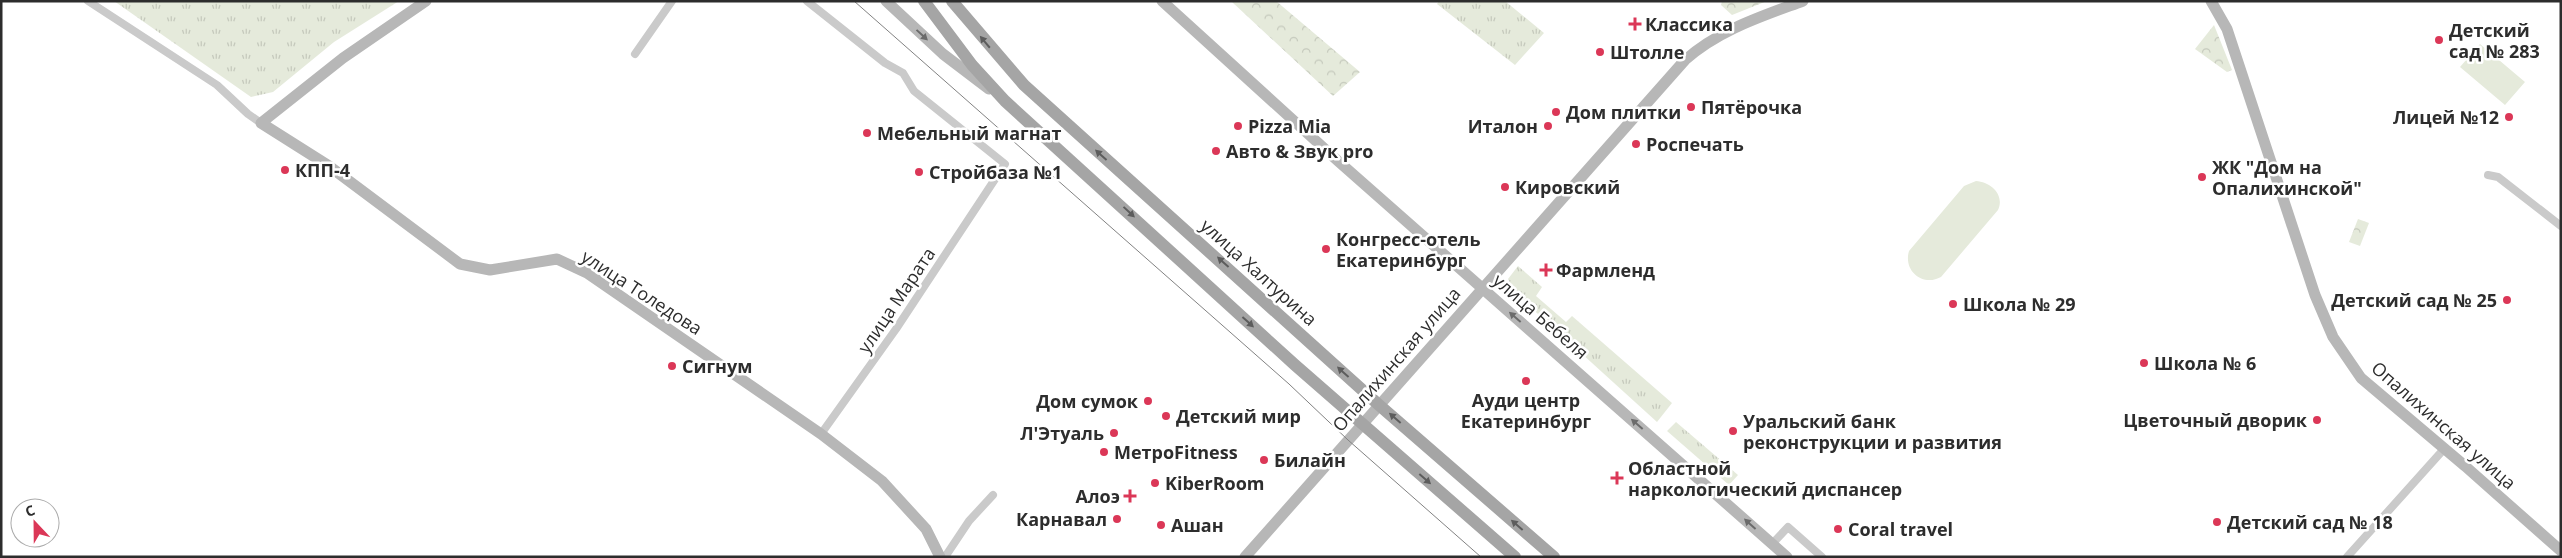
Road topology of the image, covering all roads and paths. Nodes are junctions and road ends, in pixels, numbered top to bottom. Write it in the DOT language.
graph roads {
  1 [pos="88,1"];
  2 [pos="426,1"];
  3 [pos="672,1"];
  4 [pos="807,1"];
  5 [pos="886,1"];
  6 [pos="924,1"];
  7 [pos="952,1"];
  8 [pos="1162,1"];
  9 [pos="1803,1"];
  10 [pos="2211,1"];
  11 [pos="635,54"];
  12 [pos="1005,101"];
  13 [pos="261,123"];
  14 [pos="2488,175"];
  15 [pos="2561,226"];
  16 [pos="1482,288"];
  17 [pos="1379,404"];
  18 [pos="1362,424"];
  19 [pos="821,434"];
  20 [pos="2444,449"];
  21 [pos="993,495"];
  22 [pos="1772,544"];
  23 [pos="2561,551"];
  24 [pos="940,557"];
  25 [pos="946,557"];
  26 [pos="1245,557"];
  27 [pos="1515,557"];
  28 [pos="1554,557"];
  29 [pos="1787,557"];
  30 [pos="1822,557"];
  31 [pos="2347,557"];
  1 -- 13 [label="street"];
  2 -- 13 [label="street"];
  3 -- 11 [label="street"];
  4 -- 19 [label="street, улица Марата"];
  5 -- 12 [label="street, one-way"];
  6 -- 12 [label="main road"];
  17 -- 7 [label="main road, улица Халтурина, one-way"];
  8 -- 16 [label="street, улица Бебеля"];
  9 -- 16 [label="street, Опалихинская улица"];
  10 -- 20 [label="street, Опалихинская улица"];
  12 -- 18 [label="main road, one-way"];
  13 -- 19 [label="street, улица Толедова"];
  14 -- 15 [label="street"];
  16 -- 17 [label="street, Опалихинская улица"];
  22 -- 16 [label="street, улица Бебеля, one-way"];
  17 -- 18 [label="street, Опалихинская улица"];
  28 -- 17 [label="main road, улица Халтурина, one-way"];
  18 -- 26 [label="street, Опалихинская улица"];
  18 -- 27 [label="main road, one-way"];
  19 -- 24 [label="street, улица Толедова"];
  20 -- 23 [label="street, Опалихинская улица"];
  20 -- 31 [label="street"];
  21 -- 25 [label="street"];
  22 -- 29 [label="street, улица Бебеля"];
  22 -- 30 [label="street"];
}
